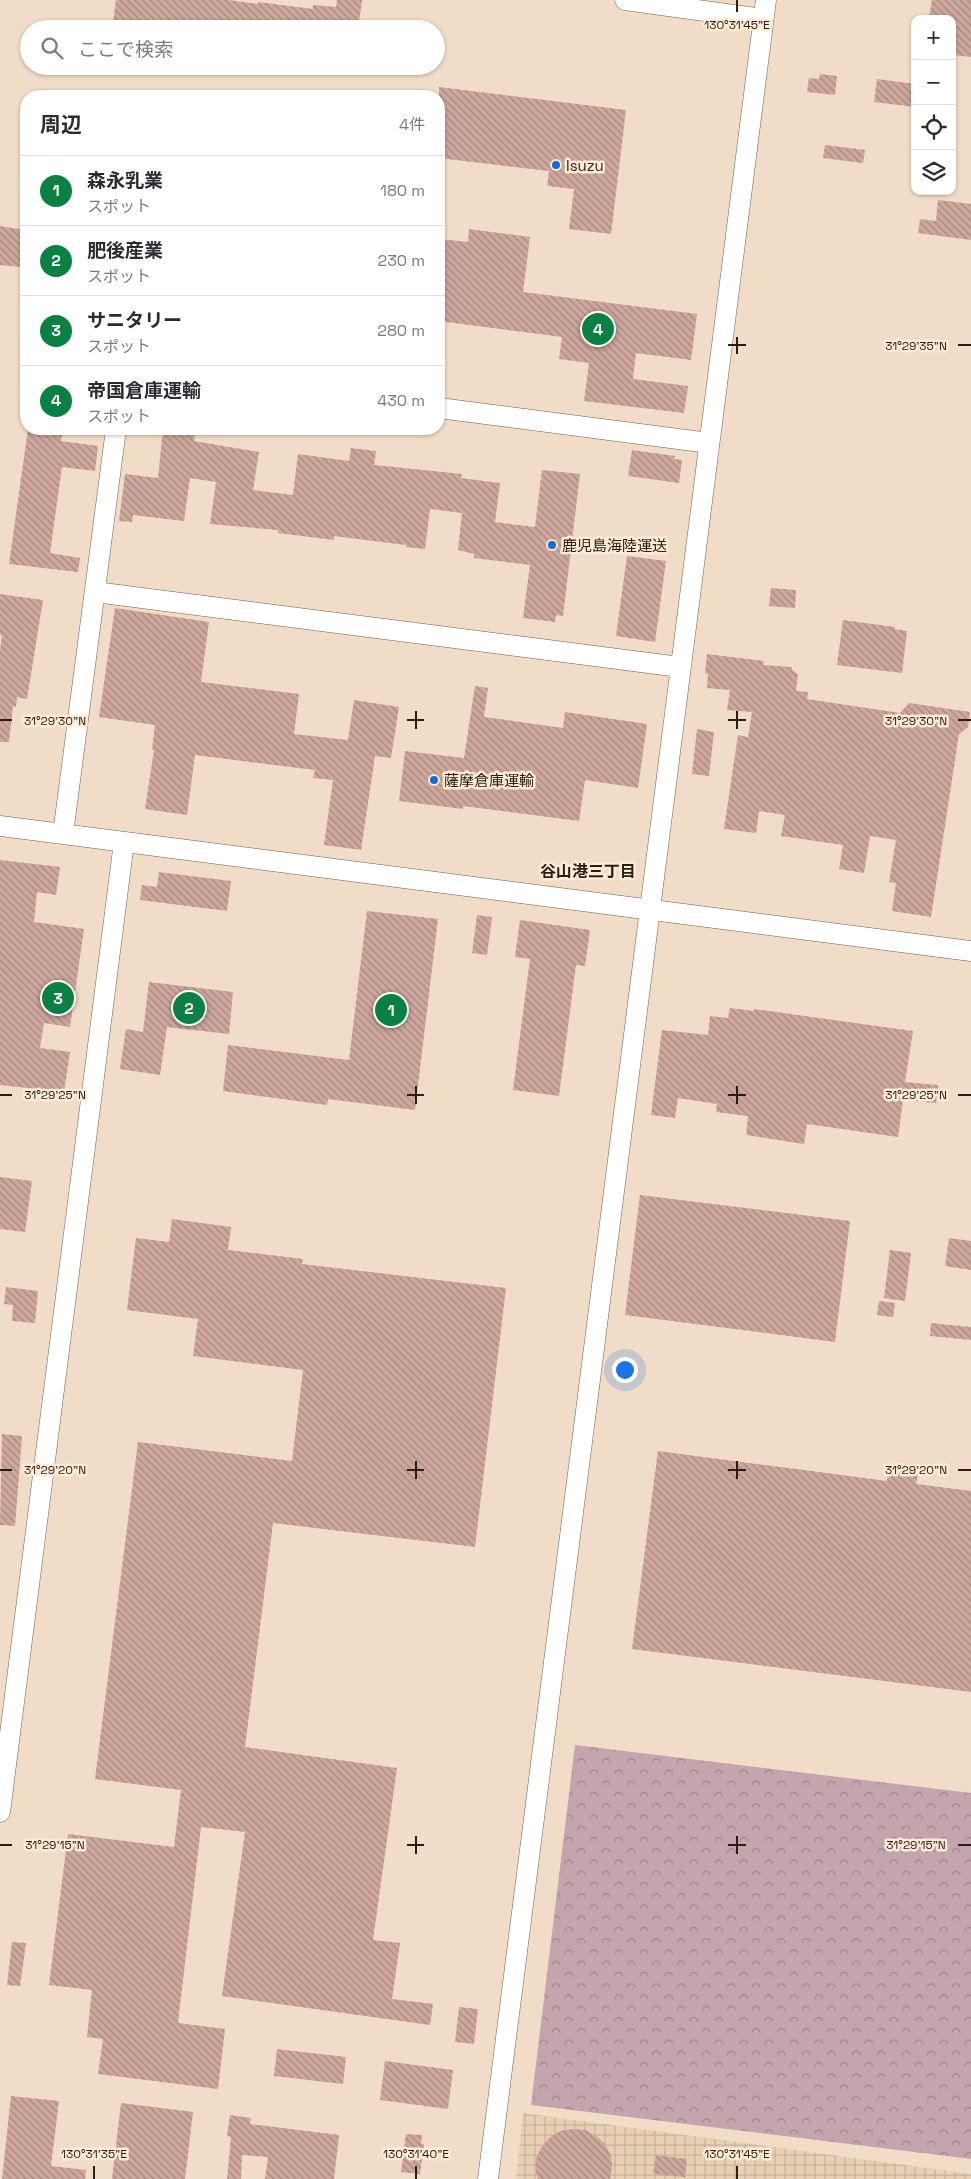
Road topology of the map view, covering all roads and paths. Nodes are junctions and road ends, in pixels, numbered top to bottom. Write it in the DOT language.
graph roads {
  1 [pos="625,0"];
  2 [pos="765,9"];
  3 [pos="445,409"];
  4 [pos="115,435"];
  5 [pos="709,443"];
  6 [pos="95,592"];
  7 [pos="680,667"];
  8 [pos="0,826"];
  9 [pos="64,834"];
  10 [pos="124,842"];
  11 [pos="649,910"];
  12 [pos="971,951"];
  13 [pos="0,1812"];
  14 [pos="488,2179"];
  1 -- 2 [label="street"];
  2 -- 5 [label="street"];
  3 -- 5 [label="street"];
  4 -- 6 [label="street"];
  5 -- 7 [label="street"];
  6 -- 7 [label="street"];
  6 -- 9 [label="street"];
  7 -- 11 [label="street"];
  8 -- 9 [label="street"];
  9 -- 10 [label="street"];
  10 -- 11 [label="street"];
  10 -- 13 [label="street"];
  11 -- 12 [label="street"];
  11 -- 14 [label="street"];
}
